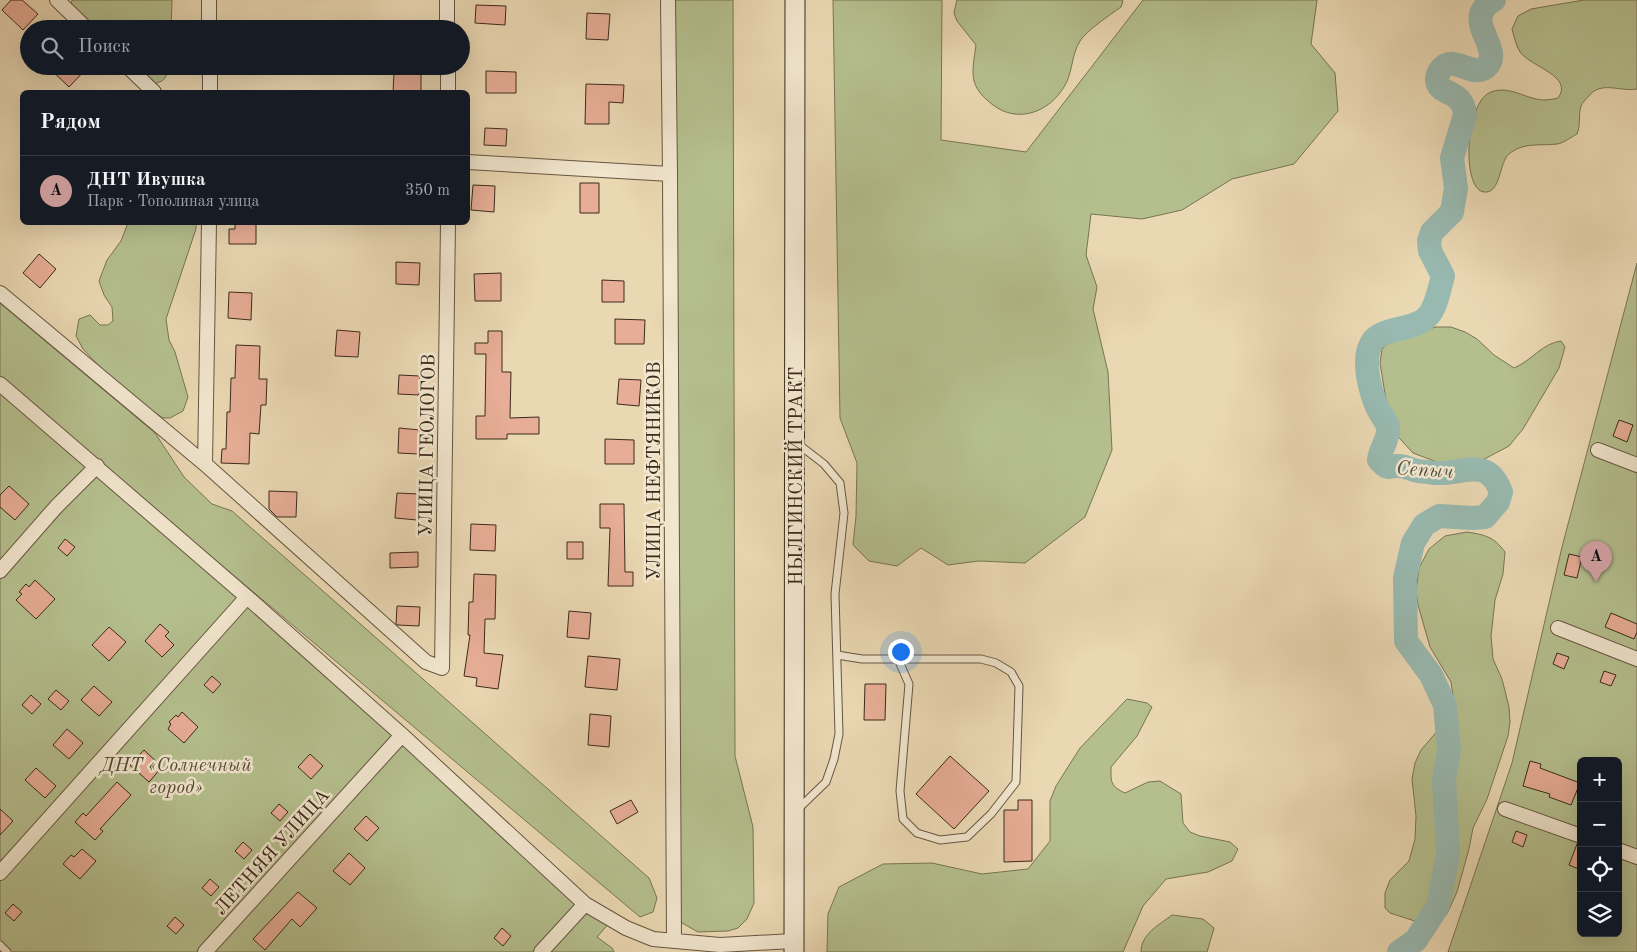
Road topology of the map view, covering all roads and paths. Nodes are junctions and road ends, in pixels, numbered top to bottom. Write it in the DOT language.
graph roads {
  1 [pos="57,0"];
  2 [pos="209,0"];
  3 [pos="447,0"];
  4 [pos="668,0"];
  5 [pos="795,0"];
  6 [pos="78,20"];
  7 [pos="209,20"];
  8 [pos="447,20"];
  9 [pos="136,75"];
  10 [pos="210,75"];
  11 [pos="448,75"];
  12 [pos="152,90"];
  13 [pos="210,90"];
  14 [pos="448,90"];
  15 [pos="470,162"];
  16 [pos="670,174"];
  17 [pos="209,225"];
  18 [pos="448,225"];
  19 [pos="0,294"];
  20 [pos="0,384"];
  21 [pos="795,441"];
  22 [pos="1598,450"];
  23 [pos="205,464"];
  24 [pos="1637,465"];
  25 [pos="97,466"];
  26 [pos="0,571"];
  27 [pos="246,597"];
  28 [pos="1558,628"];
  29 [pos="837,655"];
  30 [pos="898,659"];
  31 [pos="1637,659"];
  32 [pos="402,735"];
  33 [pos="1505,809"];
  34 [pos="795,812"];
  35 [pos="1577,835"];
  36 [pos="1622,851"];
  37 [pos="1637,857"];
  38 [pos="0,873"];
  39 [pos="584,904"];
  40 [pos="674,941"];
  41 [pos="0,945"];
  42 [pos="794,947"];
  43 [pos="7,952"];
  44 [pos="205,952"];
  45 [pos="541,952"];
  1 -- 6 [label="street"];
  2 -- 7 [label="street"];
  3 -- 8 [label="street"];
  4 -- 16 [label="street, УЛИЦА НЕФТЯНИКОВ"];
  5 -- 21 [label="main road, НЫЛГИНСКИЙ ТРАКТ"];
  9 -- 12 [label="street"];
  10 -- 13 [label="street"];
  11 -- 14 [label="street"];
  15 -- 16 [label="street"];
  16 -- 40 [label="street, УЛИЦА НЕФТЯНИКОВ"];
  17 -- 23 [label="street"];
  18 -- 23 [label="street, УЛИЦА ГЕОЛОГОВ"];
  19 -- 23 [label="street"];
  20 -- 25 [label="street"];
  21 -- 29 [label="lane"];
  21 -- 34 [label="main road, НЫЛГИНСКИЙ ТРАКТ"];
  22 -- 24 [label="street"];
  25 -- 26 [label="street"];
  25 -- 27 [label="street"];
  27 -- 32 [label="street"];
  27 -- 38 [label="street"];
  28 -- 31 [label="street"];
  29 -- 30 [label="lane"];
  29 -- 34 [label="lane"];
  30 -- 30 [label="lane"];
  32 -- 39 [label="street"];
  32 -- 44 [label="street, ЛЕТНЯЯ УЛИЦА"];
  33 -- 35 [label="street"];
  34 -- 42 [label="main road, НЫЛГИНСКИЙ ТРАКТ"];
  36 -- 37 [label="street"];
  39 -- 40 [label="street"];
  39 -- 45 [label="street"];
  40 -- 42 [label="street"];
  41 -- 43 [label="lane"];
}
